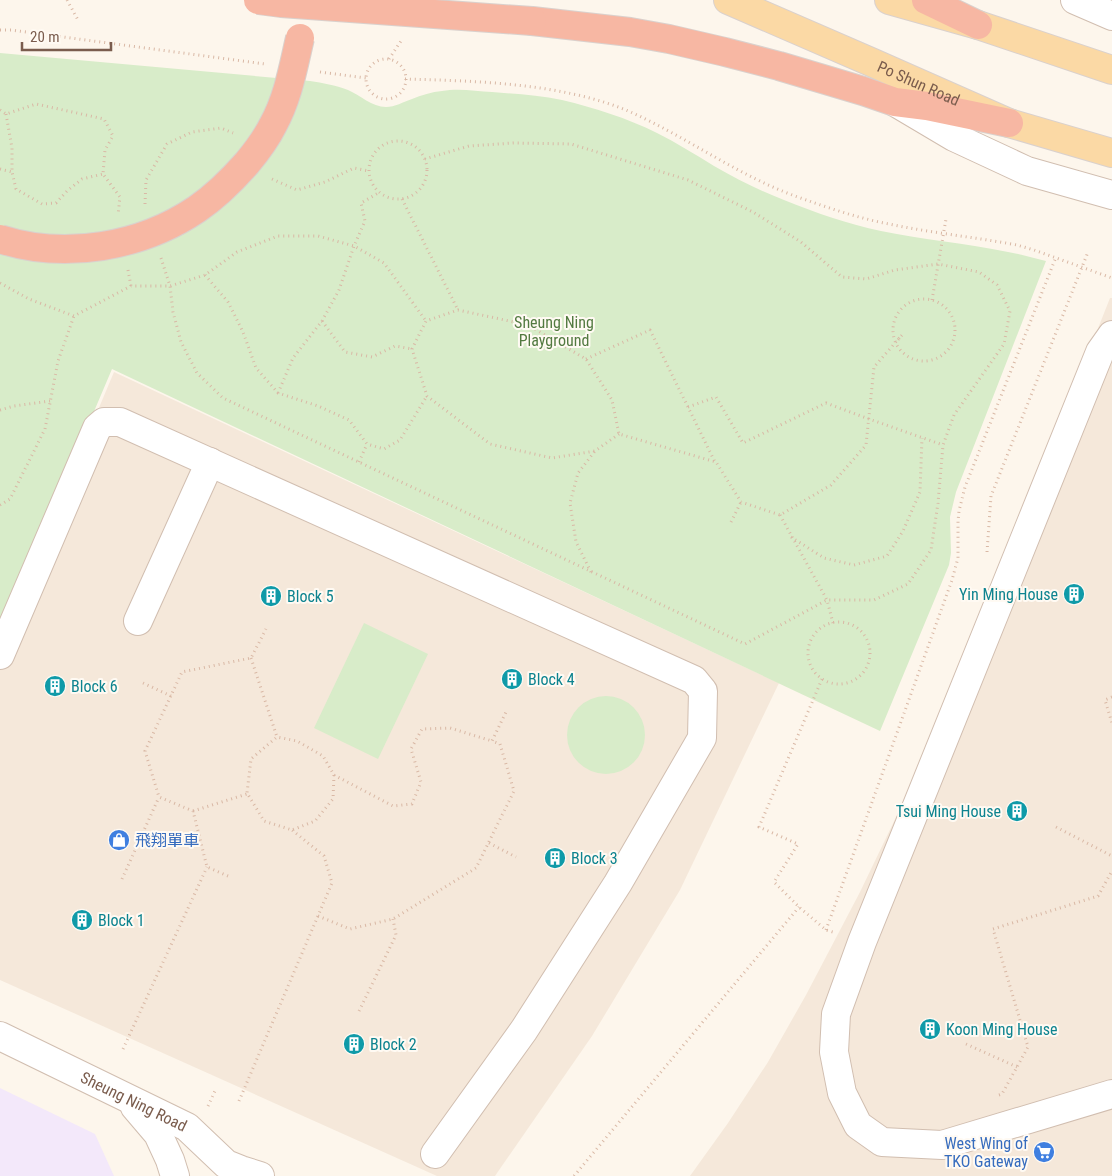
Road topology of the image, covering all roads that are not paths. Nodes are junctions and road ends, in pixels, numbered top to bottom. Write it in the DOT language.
graph roads {
  1 [pos="258,0"];
  2 [pos="301,0"];
  3 [pos="728,0"];
  4 [pos="889,0"];
  5 [pos="926,0"];
  6 [pos="1075,0"];
  7 [pos="1112,16"];
  8 [pos="978,25"];
  9 [pos="1112,70"];
  10 [pos="895,102"];
  11 [pos="1008,123"];
  12 [pos="1112,153"];
  13 [pos="1112,196"];
  14 [pos="0,239"];
  15 [pos="1112,335"];
  16 [pos="210,462"];
  17 [pos="138,621"];
  18 [pos="0,655"];
  19 [pos="0,1036"];
  20 [pos="1112,1094"];
  21 [pos="128,1098"];
  22 [pos="435,1154"];
  23 [pos="175,1176"];
  24 [pos="260,1176"];
  1 -- 10 [label="highway, bridge"];
  2 -- 14 [label="highway, bridge"];
  3 -- 11 [label="main road, Po Shun Road"];
  4 -- 8 [label="main road"];
  5 -- 8 [label="highway"];
  6 -- 7 [label="street"];
  8 -- 9 [label="main road"];
  10 -- 11 [label="highway"];
  10 -- 13 [label="street, Po Shun Road"];
  11 -- 12 [label="main road, Po Shun Road"];
  15 -- 20 [label="street"];
  16 -- 17 [label="street"];
  16 -- 18 [label="street"];
  16 -- 22 [label="street"];
  19 -- 21 [label="street, Sheung Ning Road"];
  21 -- 23 [label="street"];
  21 -- 24 [label="street, Sheung Ning Road"];
}
